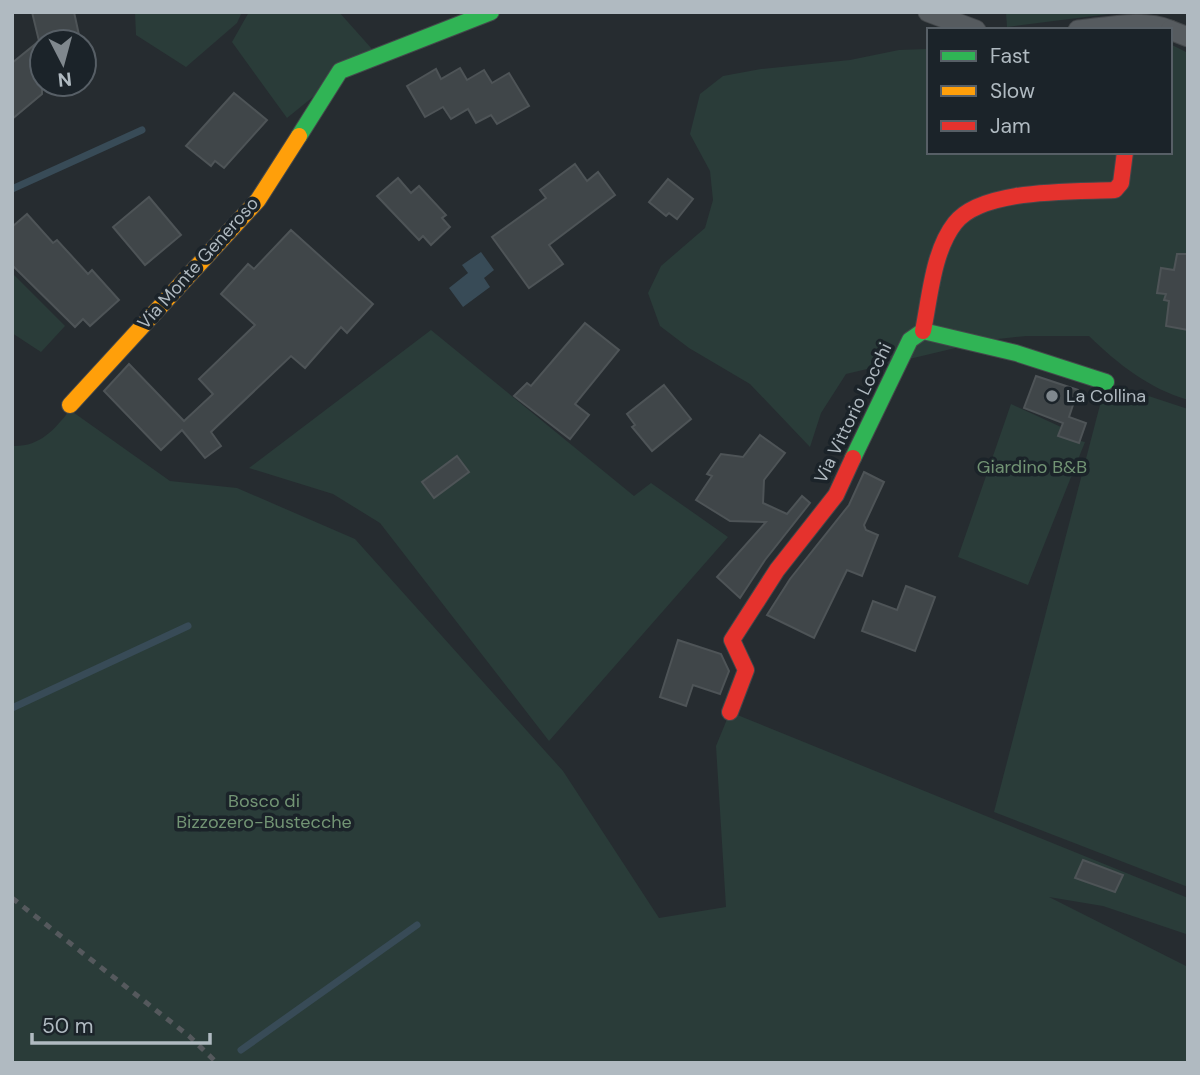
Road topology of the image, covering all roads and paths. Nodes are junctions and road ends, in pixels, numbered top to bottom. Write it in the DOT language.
graph roads {
  1 [pos="491,12"];
  2 [pos="928,12"];
  3 [pos="971,28"];
  4 [pos="1125,154"];
  5 [pos="923,331"];
  6 [pos="1106,382"];
  7 [pos="70,405"];
  8 [pos="730,712"];
  1 -- 7 [label="street, Via Monte Generoso"];
  2 -- 3 [label="street"];
  4 -- 5 [label="street"];
  5 -- 6 [label="street"];
  5 -- 8 [label="street, Via Vittorio Locchi"];
}
